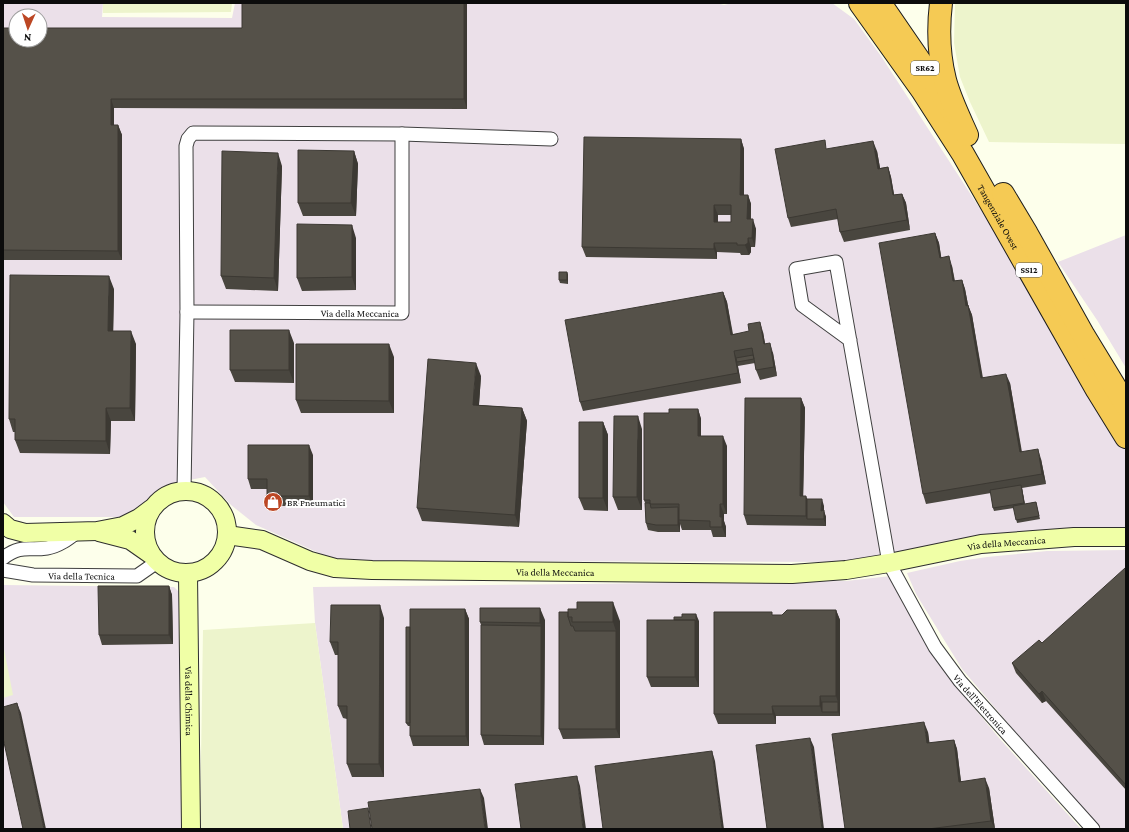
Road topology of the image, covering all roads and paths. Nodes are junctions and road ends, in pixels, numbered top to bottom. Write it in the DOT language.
graph roads {
  1 [pos="851,3"];
  2 [pos="860,3"];
  3 [pos="880,3"];
  4 [pos="941,3"];
  5 [pos="922,90"];
  6 [pos="402,134"];
  7 [pos="967,135"];
  8 [pos="551,139"];
  9 [pos="187,312"];
  10 [pos="850,340"];
  11 [pos="1126,405"];
  12 [pos="1126,437"];
  13 [pos="184,491"];
  14 [pos="151,509"];
  15 [pos="3,523"];
  16 [pos="97,531"];
  17 [pos="77,532"];
  18 [pos="227,535"];
  19 [pos="1126,537"];
  20 [pos="3,558"];
  21 [pos="153,558"];
  22 [pos="889,564"];
  23 [pos="3,570"];
  24 [pos="188,574"];
  25 [pos="192,829"];
  26 [pos="1093,829"];
  1 -- 5 [label="highway"];
  2 -- 5 [label="highway, Tangenziale Ovest / SR62"];
  3 -- 7 [label="highway, Tangenziale Ovest / SR62"];
  4 -- 7 [label="highway"];
  5 -- 12 [label="highway, Tangenziale Ovest / SS12"];
  6 -- 8 [label="street"];
  6 -- 9 [label="street"];
  6 -- 9 [label="street, Via della Meccanica"];
  7 -- 11 [label="highway, Tangenziale Ovest / SS12"];
  9 -- 13 [label="street"];
  10 -- 10 [label="street"];
  10 -- 22 [label="street"];
  13 -- 14 [label="street"];
  13 -- 18 [label="street"];
  14 -- 16 [label="street"];
  14 -- 21 [label="street"];
  15 -- 17 [label="street"];
  16 -- 17 [label="street"];
  16 -- 21 [label="street"];
  17 -- 20 [label="street"];
  18 -- 22 [label="street, Via della Meccanica"];
  18 -- 24 [label="street"];
  19 -- 22 [label="street, Via della Meccanica"];
  21 -- 23 [label="street, Via della Tecnica"];
  21 -- 24 [label="street"];
  22 -- 26 [label="street, Via dell'Elettronica"];
  24 -- 25 [label="street, Via della Chimica"];
}
